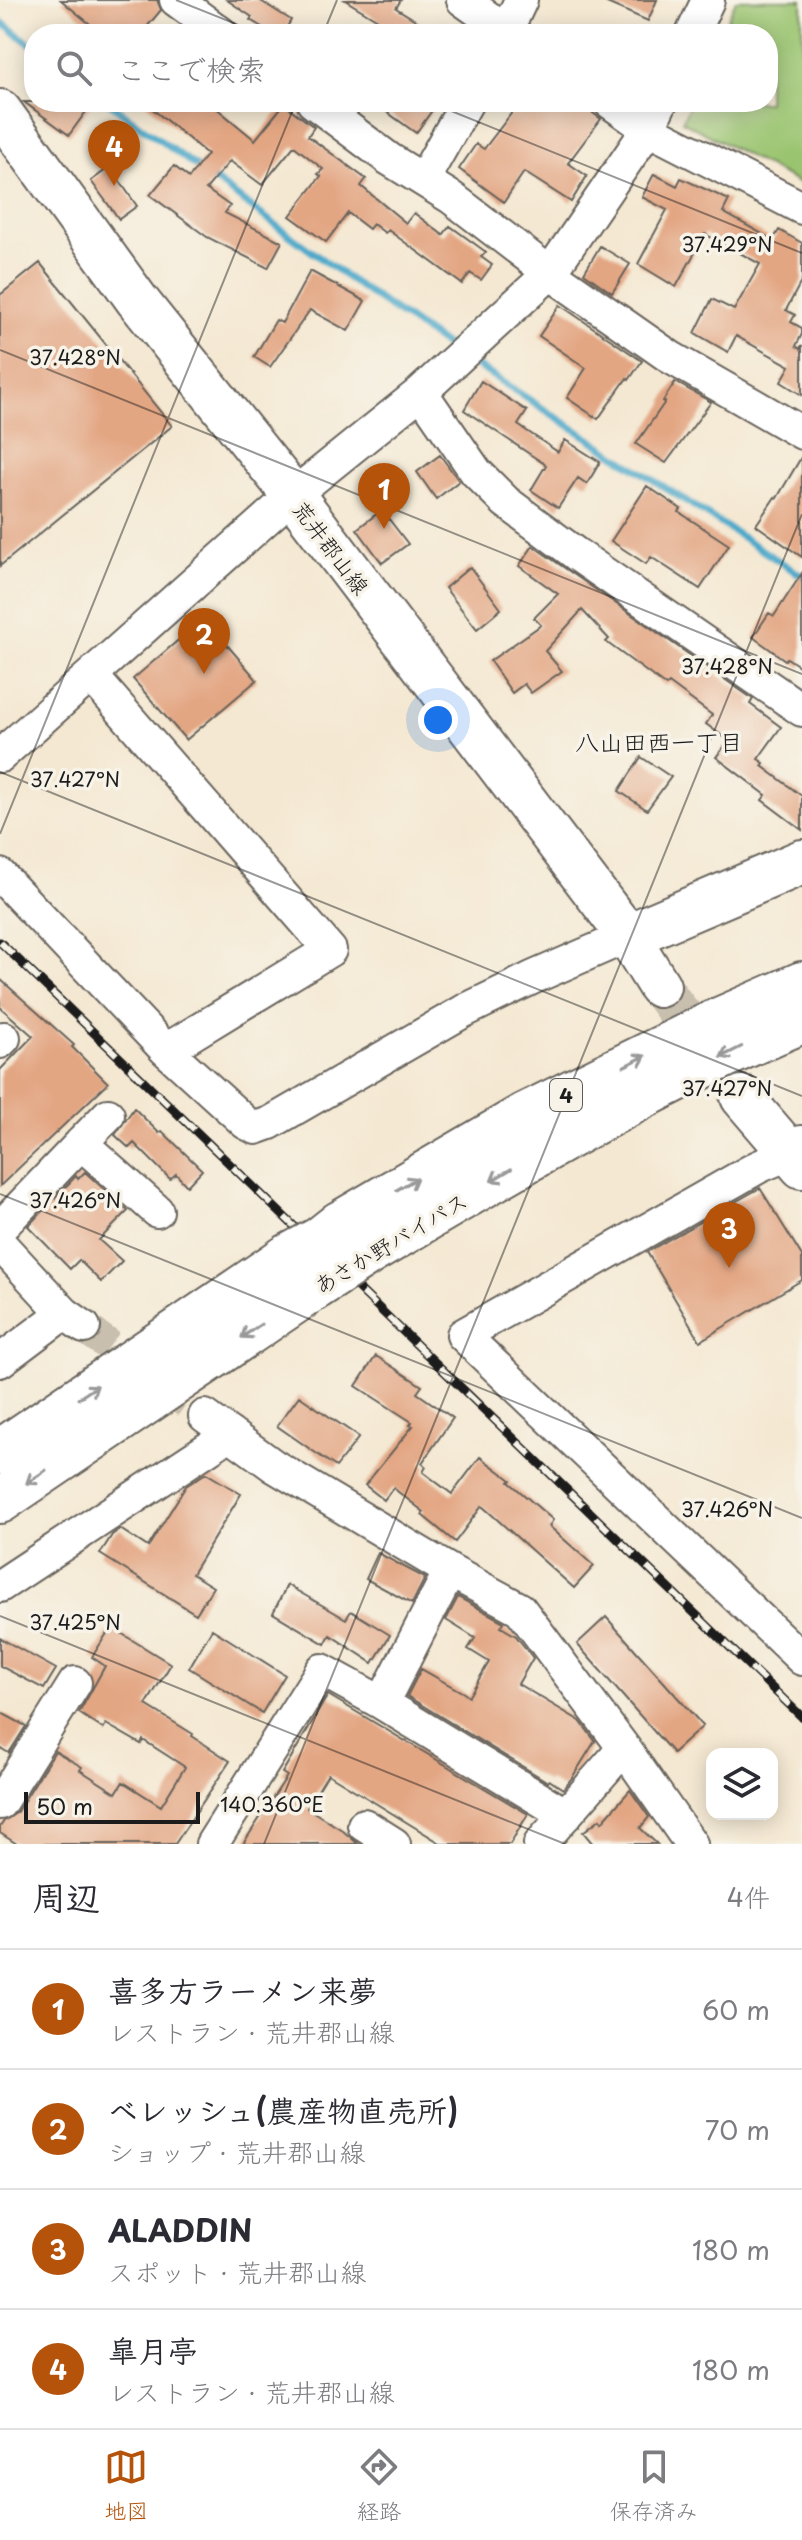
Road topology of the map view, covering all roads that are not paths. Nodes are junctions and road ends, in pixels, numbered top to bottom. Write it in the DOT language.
graph roads {
  1 [pos="176,0"];
  2 [pos="463,0"];
  3 [pos="521,0"];
  4 [pos="708,0"];
  5 [pos="208,24"];
  6 [pos="496,24"];
  7 [pos="512,24"];
  8 [pos="697,24"];
  9 [pos="0,111"];
  10 [pos="326,112"];
  11 [pos="461,112"];
  12 [pos="655,115"];
  13 [pos="423,180"];
  14 [pos="802,208"];
  15 [pos="550,273"];
  16 [pos="421,392"];
  17 [pos="802,433"];
  18 [pos="293,495"];
  19 [pos="91,675"];
  20 [pos="802,710"];
  21 [pos="0,756"];
  22 [pos="802,862"];
  23 [pos="0,875"];
  24 [pos="628,936"];
  25 [pos="802,984"];
  26 [pos="659,986"];
  27 [pos="802,1021"];
  28 [pos="166,1050"];
  29 [pos="742,1097"];
  30 [pos="108,1115"];
  31 [pos="81,1143"];
  32 [pos="798,1156"];
  33 [pos="157,1211"];
  34 [pos="0,1228"];
  35 [pos="355,1238"];
  36 [pos="0,1244"];
  37 [pos="301,1272"];
  38 [pos="0,1361"];
  39 [pos="0,1452"];
  40 [pos="0,1501"];
  41 [pos="450,1571"];
  42 [pos="0,1586"];
  43 [pos="802,1659"];
  44 [pos="75,1683"];
  45 [pos="382,1703"];
  46 [pos="624,1748"];
  47 [pos="0,1803"];
  48 [pos="566,1815"];
  49 [pos="364,1825"];
  50 [pos="212,1844"];
  51 [pos="394,1844"];
  52 [pos="540,1844"];
  53 [pos="691,1844"];
  1 -- 5 [label="street"];
  2 -- 6 [label="street"];
  3 -- 7 [label="street"];
  4 -- 8 [label="street"];
  9 -- 18 [label="main road, 荒井郡山線"];
  10 -- 13 [label="street"];
  11 -- 13 [label="street"];
  12 -- 14 [label="street"];
  12 -- 15 [label="street"];
  13 -- 15 [label="street"];
  15 -- 16 [label="street"];
  15 -- 17 [label="street"];
  16 -- 18 [label="street"];
  16 -- 20 [label="street"];
  18 -- 19 [label="street"];
  18 -- 24 [label="main road, 荒井郡山線"];
  19 -- 21 [label="street"];
  19 -- 28 [label="street"];
  22 -- 24 [label="highway"];
  23 -- 28 [label="street"];
  24 -- 26 [label="main road, 荒井郡山線"];
  24 -- 28 [label="street"];
  35 -- 25 [label="highway, あさか野バイパス / 4, one-way"];
  27 -- 35 [label="highway, あさか野バイパス / 4, one-way"];
  29 -- 32 [label="main road"];
  30 -- 31 [label="street"];
  31 -- 33 [label="street"];
  31 -- 34 [label="street"];
  32 -- 43 [label="street"];
  35 -- 37 [label="highway, あさか野バイパス / 4, bridge"];
  36 -- 38 [label="street"];
  39 -- 37 [label="highway, あさか野バイパス / 4, one-way"];
  37 -- 40 [label="highway, あさか野バイパス / 4, one-way"];
  41 -- 42 [label="street"];
  41 -- 45 [label="street"];
  41 -- 46 [label="street"];
  44 -- 47 [label="street"];
  45 -- 48 [label="street"];
  45 -- 50 [label="street"];
  46 -- 48 [label="street"];
  46 -- 53 [label="street"];
  48 -- 52 [label="street"];
  49 -- 51 [label="street"];
}
